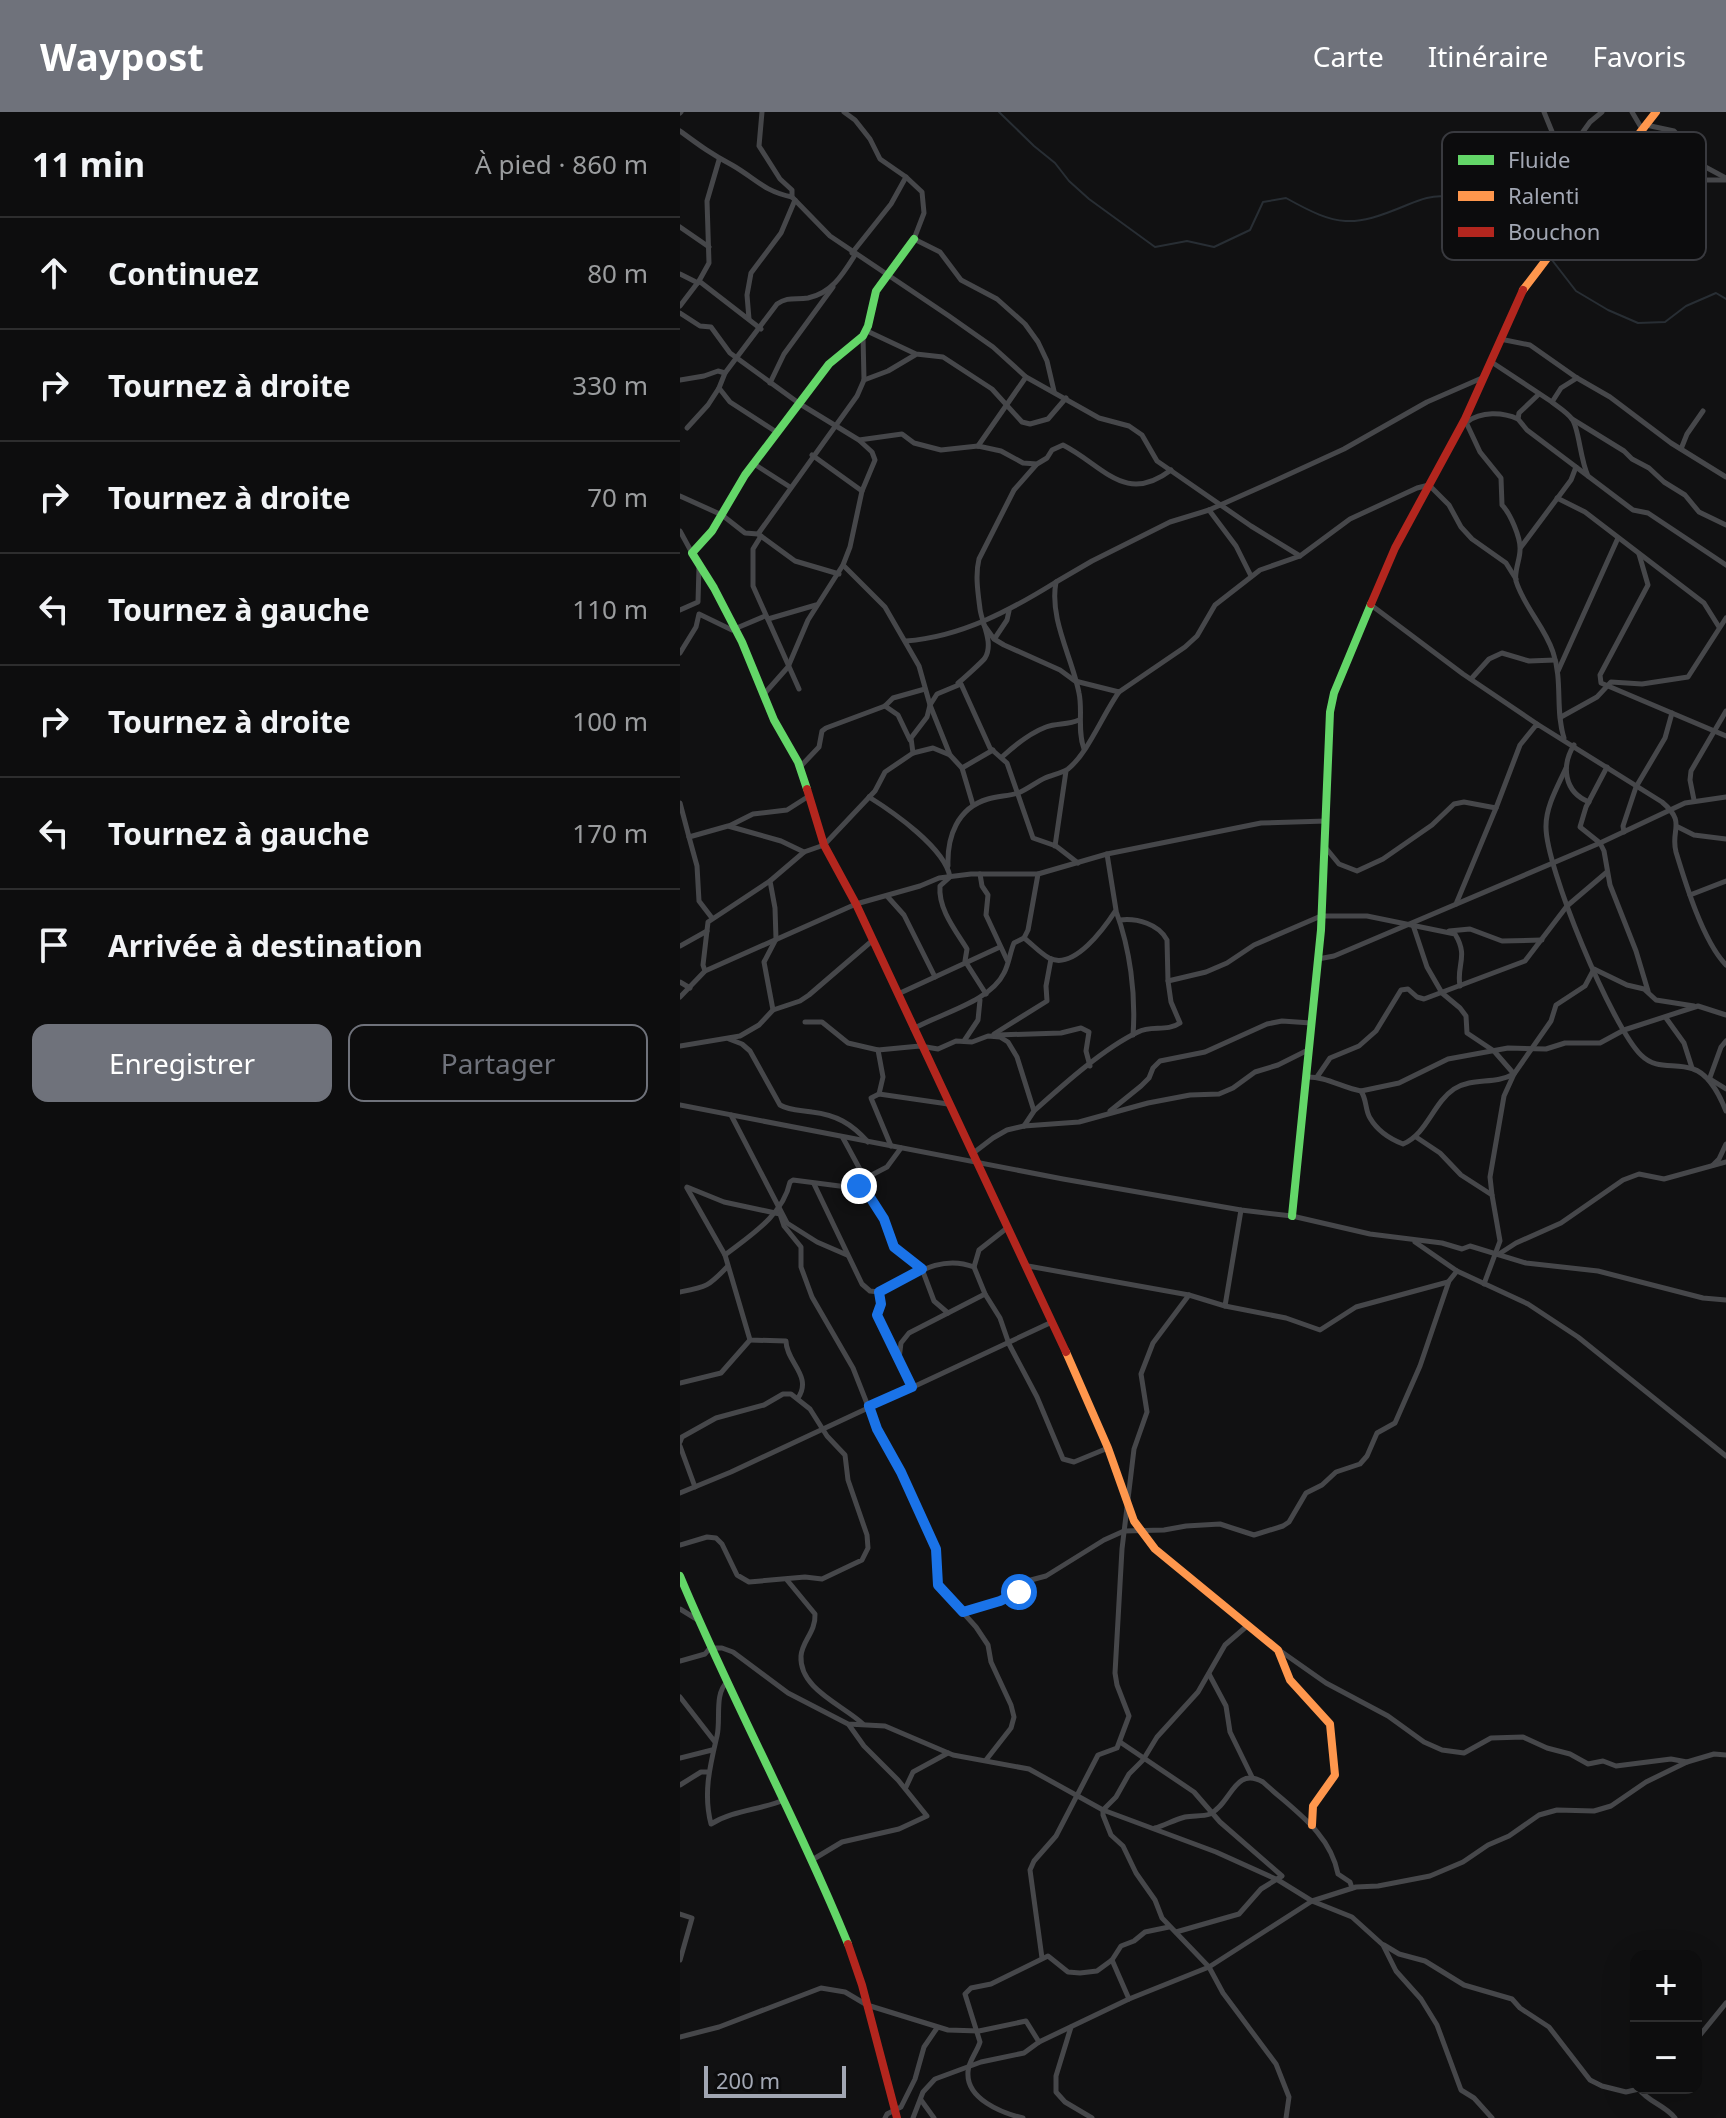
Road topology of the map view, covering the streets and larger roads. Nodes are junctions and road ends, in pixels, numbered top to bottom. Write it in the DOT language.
graph roads {
  1 [pos="762,112"];
  2 [pos="844,112"];
  3 [pos="1544,112"];
  4 [pos="1586,112"];
  5 [pos="1602,112"];
  6 [pos="1632,112"];
  7 [pos="1656,112"];
  8 [pos="1590,122"];
  9 [pos="1644,127"];
  10 [pos="680,131"];
  11 [pos="1552,132"];
  12 [pos="1582,132"];
  13 [pos="1640,132"];
  14 [pos="1675,132"];
  15 [pos="719,160"];
  16 [pos="1706,168"];
  17 [pos="906,177"];
  18 [pos="1726,179"];
  19 [pos="1706,180"];
  20 [pos="794,199"];
  21 [pos="680,227"];
  22 [pos="914,239"];
  23 [pos="710,248"];
  24 [pos="853,254"];
  25 [pos="1545,260"];
  26 [pos="680,274"];
  27 [pos="886,274"];
  28 [pos="699,282"];
  29 [pos="833,287"];
  30 [pos="680,306"];
  31 [pos="680,313"];
  32 [pos="749,319"];
  33 [pos="761,329"];
  34 [pos="865,333"];
  35 [pos="1499,339"];
  36 [pos="916,354"];
  37 [pos="738,358"];
  38 [pos="1490,360"];
  39 [pos="725,373"];
  40 [pos="1026,377"];
  41 [pos="1482,378"];
  42 [pos="1577,378"];
  43 [pos="680,380"];
  44 [pos="864,380"];
  45 [pos="770,383"];
  46 [pos="719,388"];
  47 [pos="1054,392"];
  48 [pos="1539,394"];
  49 [pos="1066,398"];
  50 [pos="1552,402"];
  51 [pos="800,404"];
  52 [pos="1006,406"];
  53 [pos="1703,411"];
  54 [pos="1518,419"];
  55 [pos="1572,419"];
  56 [pos="1466,420"];
  57 [pos="834,425"];
  58 [pos="687,428"];
  59 [pos="778,433"];
  60 [pos="859,440"];
  61 [pos="978,446"];
  62 [pos="1681,449"];
  63 [pos="812,455"];
  64 [pos="754,464"];
  65 [pos="1037,464"];
  66 [pos="1576,467"];
  67 [pos="1171,470"];
  68 [pos="1589,476"];
  69 [pos="1726,477"];
  70 [pos="1429,485"];
  71 [pos="790,487"];
  72 [pos="862,491"];
  73 [pos="680,496"];
  74 [pos="1557,498"];
  75 [pos="1221,505"];
  76 [pos="1209,510"];
  77 [pos="722,515"];
  78 [pos="1726,525"];
  79 [pos="680,531"];
  80 [pos="759,535"];
  81 [pos="1618,538"];
  82 [pos="1521,548"];
  83 [pos="692,553"];
  84 [pos="1639,554"];
  85 [pos="1300,556"];
  86 [pos="699,565"];
  87 [pos="843,565"];
  88 [pos="1726,565"];
  89 [pos="839,574"];
  90 [pos="1251,577"];
  91 [pos="1516,579"];
  92 [pos="1056,582"];
  93 [pos="698,602"];
  94 [pos="818,605"];
  95 [pos="1371,605"];
  96 [pos="680,610"];
  97 [pos="1009,611"];
  98 [pos="699,614"];
  99 [pos="766,617"];
  100 [pos="1726,618"];
  101 [pos="984,622"];
  102 [pos="1719,627"];
  103 [pos="734,629"];
  104 [pos="994,639"];
  105 [pos="906,641"];
  106 [pos="680,653"];
  107 [pos="1555,660"];
  108 [pos="788,667"];
  109 [pos="1558,672"];
  110 [pos="1471,679"];
  111 [pos="1075,681"];
  112 [pos="958,683"];
  113 [pos="1608,686"];
  114 [pos="799,689"];
  115 [pos="925,689"];
  116 [pos="1119,692"];
  117 [pos="765,693"];
  118 [pos="930,705"];
  119 [pos="885,706"];
  120 [pos="1726,711"];
  121 [pos="1672,713"];
  122 [pos="1559,719"];
  123 [pos="1079,720"];
  124 [pos="1537,724"];
  125 [pos="1713,732"];
  126 [pos="1726,736"];
  127 [pos="1564,739"];
  128 [pos="910,741"];
  129 [pos="1574,745"];
  130 [pos="1084,749"];
  131 [pos="993,750"];
  132 [pos="913,753"];
  133 [pos="950,755"];
  134 [pos="1002,757"];
  135 [pos="1607,767"];
  136 [pos="800,768"];
  137 [pos="962,768"];
  138 [pos="1566,768"];
  139 [pos="1066,771"];
  140 [pos="1636,787"];
  141 [pos="1018,793"];
  142 [pos="809,796"];
  143 [pos="869,797"];
  144 [pos="1726,797"];
  145 [pos="1695,800"];
  146 [pos="1589,802"];
  147 [pos="680,803"];
  148 [pos="973,805"];
  149 [pos="1496,808"];
  150 [pos="1671,811"];
  151 [pos="1326,821"];
  152 [pos="728,826"];
  153 [pos="1678,827"];
  154 [pos="1624,832"];
  155 [pos="689,837"];
  156 [pos="1726,839"];
  157 [pos="1600,843"];
  158 [pos="824,845"];
  159 [pos="1055,846"];
  160 [pos="1325,846"];
  161 [pos="804,852"];
  162 [pos="1107,854"];
  163 [pos="1078,863"];
  164 [pos="1553,863"];
  165 [pos="948,866"];
  166 [pos="1607,872"];
  167 [pos="980,874"];
  168 [pos="1038,874"];
  169 [pos="950,877"];
  170 [pos="770,881"];
  171 [pos="1726,881"];
  172 [pos="1690,895"];
  173 [pos="887,896"];
  174 [pos="856,904"];
  175 [pos="1455,905"];
  176 [pos="1567,906"];
  177 [pos="1116,910"];
  178 [pos="1321,916"];
  179 [pos="712,918"];
  180 [pos="1120,920"];
  181 [pos="1410,925"];
  182 [pos="707,931"];
  183 [pos="1448,931"];
  184 [pos="1024,938"];
  185 [pos="776,939"];
  186 [pos="873,940"];
  187 [pos="1542,940"];
  188 [pos="680,946"];
  189 [pos="1000,947"];
  190 [pos="1051,959"];
  191 [pos="1318,959"];
  192 [pos="965,961"];
  193 [pos="1007,961"];
  194 [pos="1726,965"];
  195 [pos="1594,969"];
  196 [pos="705,971"];
  197 [pos="935,977"];
  198 [pos="1168,981"];
  199 [pos="680,982"];
  200 [pos="1460,986"];
  201 [pos="690,988"];
  202 [pos="1648,992"];
  203 [pos="1442,993"];
  204 [pos="986,994"];
  205 [pos="897,995"];
  206 [pos="680,997"];
  207 [pos="980,999"];
  208 [pos="1698,1006"];
  209 [pos="773,1010"];
  210 [pos="1726,1015"];
  211 [pos="1666,1018"];
  212 [pos="805,1022"];
  213 [pos="1311,1023"];
  214 [pos="912,1029"];
  215 [pos="1624,1030"];
  216 [pos="993,1035"];
  217 [pos="1133,1035"];
  218 [pos="729,1039"];
  219 [pos="964,1041"];
  220 [pos="1726,1041"];
  221 [pos="680,1046"];
  222 [pos="920,1046"];
  223 [pos="878,1050"];
  224 [pos="1309,1050"];
  225 [pos="1533,1050"];
  226 [pos="1494,1051"];
  227 [pos="1090,1066"];
  228 [pos="1692,1068"];
  229 [pos="1514,1074"];
  230 [pos="1306,1077"];
  231 [pos="1317,1077"];
  232 [pos="1709,1080"];
  233 [pos="1726,1089"];
  234 [pos="1361,1091"];
  235 [pos="879,1094"];
  236 [pos="948,1104"];
  237 [pos="680,1105"];
  238 [pos="1034,1111"];
  239 [pos="1726,1111"];
  240 [pos="1106,1114"];
  241 [pos="731,1115"];
  242 [pos="1024,1126"];
  243 [pos="1416,1137"];
  244 [pos="842,1138"];
  245 [pos="868,1142"];
  246 [pos="1726,1144"];
  247 [pos="891,1147"];
  248 [pos="901,1148"];
  249 [pos="974,1159"];
  250 [pos="1725,1162"];
  251 [pos="1712,1166"];
  252 [pos="864,1179"];
  253 [pos="814,1184"];
  254 [pos="1492,1195"];
  255 [pos="1241,1210"];
  256 [pos="778,1213"];
  257 [pos="1292,1216"];
  258 [pos="1007,1228"];
  259 [pos="1413,1240"];
  260 [pos="1497,1253"];
  261 [pos="725,1255"];
  262 [pos="848,1256"];
  263 [pos="1027,1265"];
  264 [pos="727,1267"];
  265 [pos="974,1267"];
  266 [pos="922,1269"];
  267 [pos="1457,1271"];
  268 [pos="1449,1281"];
  269 [pos="1484,1284"];
  270 [pos="680,1292"];
  271 [pos="879,1292"];
  272 [pos="985,1294"];
  273 [pos="1189,1295"];
  274 [pos="1726,1300"];
  275 [pos="1225,1306"];
  276 [pos="948,1313"];
  277 [pos="1052,1322"];
  278 [pos="750,1340"];
  279 [pos="1009,1344"];
  280 [pos="899,1359"];
  281 [pos="680,1383"];
  282 [pos="912,1387"];
  283 [pos="798,1398"];
  284 [pos="869,1406"];
  285 [pos="822,1429"];
  286 [pos="680,1444"];
  287 [pos="1108,1448"];
  288 [pos="1726,1456"];
  289 [pos="695,1487"];
  290 [pos="680,1493"];
  291 [pos="1128,1502"];
  292 [pos="1124,1531"];
  293 [pos="1141,1531"];
  294 [pos="680,1545"];
  295 [pos="680,1576"];
  296 [pos="787,1580"];
  297 [pos="680,1609"];
  298 [pos="963,1612"];
  299 [pos="699,1621"];
  300 [pos="1248,1625"];
  301 [pos="710,1648"];
  302 [pos="1278,1650"];
  303 [pos="680,1661"];
  304 [pos="1209,1674"];
  305 [pos="727,1682"];
  306 [pos="680,1697"];
  307 [pos="848,1724"];
  308 [pos="864,1725"];
  309 [pos="715,1742"];
  310 [pos="1120,1742"];
  311 [pos="712,1750"];
  312 [pos="948,1753"];
  313 [pos="1726,1755"];
  314 [pos="680,1758"];
  315 [pos="986,1760"];
  316 [pos="1143,1760"];
  317 [pos="1687,1762"];
  318 [pos="708,1772"];
  319 [pos="1252,1777"];
  320 [pos="680,1785"];
  321 [pos="906,1788"];
  322 [pos="1077,1793"];
  323 [pos="784,1800"];
  324 [pos="1103,1810"];
  325 [pos="1211,1813"];
  326 [pos="1312,1825"];
  327 [pos="1155,1828"];
  328 [pos="811,1861"];
  329 [pos="1278,1880"];
  330 [pos="1352,1888"];
  331 [pos="1312,1901"];
  332 [pos="680,1914"];
  333 [pos="1170,1927"];
  334 [pos="1176,1932"];
  335 [pos="1383,1945"];
  336 [pos="1042,1958"];
  337 [pos="680,1960"];
  338 [pos="1112,1960"];
  339 [pos="1209,1967"];
  340 [pos="1129,1999"];
  341 [pos="1726,2003"];
  342 [pos="867,2005"];
  343 [pos="1071,2027"];
  344 [pos="937,2028"];
  345 [pos="979,2031"];
  346 [pos="1702,2033"];
  347 [pos="680,2037"];
  348 [pos="1039,2042"];
  349 [pos="967,2069"];
  350 [pos="915,2079"];
  351 [pos="925,2088"];
  352 [pos="1630,2091"];
  353 [pos="1644,2094"];
  354 [pos="920,2100"];
  355 [pos="896,2115"];
  356 [pos="885,2118"];
  357 [pos="913,2118"];
  358 [pos="934,2118"];
  359 [pos="1023,2118"];
  360 [pos="1092,2118"];
  361 [pos="1286,2118"];
  362 [pos="1492,2118"];
  363 [pos="1675,2118"];
  1 -- 20 [label="street"];
  2 -- 17 [label="street"];
  3 -- 11 [label="street"];
  4 -- 8 [label="street"];
  5 -- 8 [label="street"];
  6 -- 9 [label="street"];
  7 -- 9 [label="street"];
  8 -- 12 [label="street"];
  9 -- 13 [label="street"];
  9 -- 14 [label="street"];
  10 -- 15 [label="street"];
  15 -- 20 [label="street"];
  15 -- 23 [label="street"];
  16 -- 18 [label="street"];
  17 -- 22 [label="street"];
  17 -- 24 [label="street"];
  18 -- 19 [label="street"];
  20 -- 24 [label="street"];
  20 -- 32 [label="street"];
  21 -- 23 [label="street"];
  22 -- 27 [label="street"];
  22 -- 47 [label="street"];
  23 -- 28 [label="street"];
  24 -- 27 [label="street"];
  24 -- 29 [label="street"];
  25 -- 35 [label="street"];
  26 -- 28 [label="street"];
  27 -- 34 [label="street"];
  27 -- 40 [label="street"];
  28 -- 30 [label="street"];
  28 -- 32 [label="street"];
  29 -- 33 [label="street"];
  29 -- 45 [label="street"];
  31 -- 37 [label="street"];
  32 -- 33 [label="street"];
  33 -- 37 [label="street"];
  34 -- 36 [label="street"];
  34 -- 44 [label="street"];
  34 -- 51 [label="street"];
  35 -- 38 [label="street"];
  35 -- 42 [label="street"];
  36 -- 44 [label="street"];
  36 -- 52 [label="street"];
  37 -- 39 [label="street"];
  37 -- 45 [label="street"];
  38 -- 41 [label="street"];
  38 -- 48 [label="street"];
  39 -- 43 [label="street"];
  39 -- 46 [label="street"];
  40 -- 47 [label="street"];
  40 -- 52 [label="street"];
  41 -- 56 [label="street"];
  41 -- 75 [label="street"];
  42 -- 50 [label="street"];
  42 -- 62 [label="street"];
  44 -- 57 [label="street"];
  45 -- 51 [label="street"];
  46 -- 58 [label="street"];
  46 -- 59 [label="street"];
  47 -- 49 [label="street"];
  48 -- 50 [label="street"];
  48 -- 54 [label="street"];
  49 -- 52 [label="street"];
  49 -- 67 [label="street"];
  50 -- 55 [label="street"];
  51 -- 57 [label="street"];
  51 -- 59 [label="street"];
  52 -- 61 [label="street"];
  53 -- 62 [label="street"];
  54 -- 56 [label="street"];
  54 -- 66 [label="street"];
  55 -- 68 [label="street"];
  55 -- 78 [label="street"];
  56 -- 70 [label="street"];
  56 -- 82 [label="street"];
  57 -- 60 [label="street"];
  57 -- 63 [label="street"];
  59 -- 64 [label="street"];
  60 -- 61 [label="street"];
  60 -- 72 [label="street"];
  61 -- 65 [label="street"];
  62 -- 69 [label="street"];
  63 -- 71 [label="street"];
  63 -- 72 [label="street"];
  64 -- 71 [label="street"];
  64 -- 77 [label="street"];
  65 -- 67 [label="street"];
  65 -- 101 [label="street"];
  66 -- 68 [label="street"];
  66 -- 74 [label="street"];
  67 -- 75 [label="street"];
  68 -- 88 [label="street"];
  70 -- 85 [label="street"];
  70 -- 91 [label="street"];
  70 -- 95 [label="street"];
  71 -- 80 [label="street"];
  72 -- 87 [label="street"];
  73 -- 77 [label="street"];
  74 -- 81 [label="street"];
  74 -- 82 [label="street"];
  75 -- 76 [label="street"];
  75 -- 85 [label="street"];
  76 -- 90 [label="street"];
  76 -- 92 [label="street"];
  77 -- 80 [label="street"];
  77 -- 83 [label="street"];
  79 -- 83 [label="street"];
  80 -- 89 [label="street"];
  80 -- 99 [label="street"];
  81 -- 84 [label="street"];
  81 -- 109 [label="street"];
  82 -- 91 [label="street"];
  83 -- 86 [label="street"];
  84 -- 102 [label="street"];
  84 -- 113 [label="street"];
  85 -- 90 [label="street"];
  86 -- 93 [label="street"];
  86 -- 103 [label="street"];
  87 -- 89 [label="street"];
  87 -- 105 [label="street"];
  89 -- 94 [label="street"];
  90 -- 116 [label="street"];
  91 -- 107 [label="street"];
  92 -- 97 [label="street"];
  92 -- 111 [label="street"];
  93 -- 96 [label="street"];
  93 -- 98 [label="street"];
  94 -- 99 [label="street"];
  94 -- 108 [label="street"];
  95 -- 110 [label="street"];
  95 -- 151 [label="street"];
  97 -- 101 [label="street"];
  97 -- 104 [label="street"];
  98 -- 103 [label="street"];
  98 -- 106 [label="street"];
  99 -- 103 [label="street"];
  99 -- 108 [label="street"];
  100 -- 102 [label="street"];
  101 -- 104 [label="street"];
  101 -- 105 [label="street"];
  101 -- 112 [label="street"];
  102 -- 113 [label="street"];
  103 -- 117 [label="street"];
  104 -- 111 [label="street"];
  105 -- 115 [label="street"];
  107 -- 109 [label="street"];
  107 -- 110 [label="street"];
  108 -- 114 [label="street"];
  108 -- 117 [label="street"];
  109 -- 122 [label="street"];
  110 -- 124 [label="street"];
  111 -- 116 [label="street"];
  111 -- 123 [label="street"];
  112 -- 118 [label="street"];
  112 -- 131 [label="street"];
  113 -- 121 [label="street"];
  113 -- 122 [label="street"];
  115 -- 118 [label="street"];
  115 -- 119 [label="street"];
  116 -- 130 [label="street"];
  117 -- 136 [label="street"];
  118 -- 128 [label="street"];
  118 -- 133 [label="street"];
  119 -- 128 [label="street"];
  119 -- 136 [label="street"];
  120 -- 125 [label="street"];
  121 -- 125 [label="street"];
  121 -- 140 [label="street"];
  122 -- 127 [label="street"];
  123 -- 130 [label="street"];
  123 -- 134 [label="street"];
  124 -- 127 [label="street"];
  124 -- 149 [label="street"];
  125 -- 126 [label="street"];
  125 -- 145 [label="street"];
  127 -- 129 [label="street"];
  128 -- 132 [label="street"];
  129 -- 135 [label="street"];
  129 -- 138 [label="street"];
  130 -- 139 [label="street"];
  131 -- 134 [label="street"];
  131 -- 137 [label="street"];
  132 -- 133 [label="street"];
  132 -- 143 [label="street"];
  133 -- 137 [label="street"];
  134 -- 141 [label="street"];
  135 -- 140 [label="street"];
  135 -- 146 [label="street"];
  136 -- 142 [label="street"];
  137 -- 148 [label="street"];
  138 -- 146 [label="street"];
  138 -- 164 [label="street"];
  139 -- 141 [label="street"];
  139 -- 159 [label="street"];
  140 -- 150 [label="street"];
  140 -- 154 [label="street"];
  141 -- 148 [label="street"];
  141 -- 159 [label="street"];
  142 -- 152 [label="street"];
  142 -- 158 [label="street"];
  143 -- 158 [label="street"];
  143 -- 165 [label="street"];
  144 -- 145 [label="street"];
  145 -- 150 [label="street"];
  146 -- 157 [label="street"];
  147 -- 155 [label="street"];
  148 -- 165 [label="street"];
  149 -- 160 [label="street"];
  149 -- 175 [label="street"];
  150 -- 153 [label="street"];
  150 -- 154 [label="street"];
  151 -- 160 [label="street"];
  151 -- 162 [label="street"];
  152 -- 155 [label="street"];
  152 -- 161 [label="street"];
  153 -- 156 [label="street"];
  153 -- 172 [label="street"];
  154 -- 157 [label="street"];
  155 -- 179 [label="street"];
  157 -- 164 [label="street"];
  157 -- 166 [label="street"];
  158 -- 161 [label="street"];
  158 -- 174 [label="street"];
  159 -- 163 [label="street"];
  160 -- 178 [label="street"];
  161 -- 170 [label="street"];
  162 -- 163 [label="street"];
  162 -- 177 [label="street"];
  163 -- 168 [label="street"];
  164 -- 175 [label="street"];
  164 -- 176 [label="street"];
  165 -- 169 [label="street"];
  166 -- 176 [label="street"];
  166 -- 202 [label="street"];
  167 -- 168 [label="street"];
  167 -- 169 [label="street"];
  167 -- 189 [label="street"];
  168 -- 184 [label="street"];
  169 -- 173 [label="street"];
  169 -- 192 [label="street"];
  170 -- 179 [label="street"];
  170 -- 185 [label="street"];
  171 -- 172 [label="street"];
  172 -- 194 [label="street"];
  173 -- 174 [label="street"];
  173 -- 197 [label="street"];
  174 -- 185 [label="street"];
  174 -- 186 [label="street"];
  175 -- 181 [label="street"];
  176 -- 187 [label="street"];
  176 -- 195 [label="street"];
  177 -- 180 [label="street"];
  177 -- 190 [label="street"];
  178 -- 181 [label="street"];
  178 -- 191 [label="street"];
  178 -- 198 [label="street"];
  179 -- 182 [label="street"];
  180 -- 198 [label="street"];
  180 -- 217 [label="street"];
  181 -- 183 [label="street"];
  181 -- 191 [label="street"];
  181 -- 203 [label="street"];
  182 -- 188 [label="street"];
  182 -- 196 [label="street"];
  183 -- 187 [label="street"];
  183 -- 200 [label="street"];
  184 -- 190 [label="street"];
  184 -- 193 [label="street"];
  185 -- 196 [label="street"];
  185 -- 209 [label="street"];
  186 -- 205 [label="street"];
  186 -- 209 [label="street"];
  187 -- 200 [label="street"];
  189 -- 192 [label="street"];
  189 -- 193 [label="street"];
  190 -- 216 [label="street"];
  191 -- 213 [label="street"];
  192 -- 197 [label="street"];
  192 -- 204 [label="street"];
  193 -- 204 [label="street"];
  195 -- 202 [label="street"];
  195 -- 215 [label="street"];
  195 -- 225 [label="street"];
  196 -- 201 [label="street"];
  197 -- 205 [label="street"];
  198 -- 217 [label="street"];
  199 -- 201 [label="street"];
  200 -- 203 [label="street"];
  201 -- 206 [label="street"];
  202 -- 208 [label="street"];
  203 -- 226 [label="street"];
  203 -- 231 [label="street"];
  204 -- 207 [label="street"];
  205 -- 214 [label="street"];
  207 -- 214 [label="street"];
  207 -- 219 [label="street"];
  208 -- 210 [label="street"];
  208 -- 211 [label="street"];
  209 -- 218 [label="street"];
  211 -- 215 [label="street"];
  211 -- 228 [label="street"];
  212 -- 223 [label="street"];
  213 -- 224 [label="street"];
  213 -- 240 [label="street"];
  214 -- 222 [label="street"];
  215 -- 225 [label="street"];
  215 -- 228 [label="street"];
  216 -- 219 [label="street"];
  216 -- 227 [label="street"];
  216 -- 238 [label="street"];
  217 -- 227 [label="street"];
  218 -- 221 [label="street"];
  218 -- 245 [label="street"];
  219 -- 222 [label="street"];
  220 -- 232 [label="street"];
  222 -- 223 [label="street"];
  222 -- 236 [label="street"];
  223 -- 235 [label="street"];
  224 -- 230 [label="street"];
  224 -- 240 [label="street"];
  225 -- 226 [label="street"];
  225 -- 229 [label="street"];
  226 -- 229 [label="street"];
  226 -- 234 [label="street"];
  227 -- 238 [label="street"];
  228 -- 232 [label="street"];
  229 -- 243 [label="street"];
  229 -- 254 [label="street"];
  230 -- 231 [label="street"];
  230 -- 257 [label="street"];
  231 -- 234 [label="street"];
  232 -- 233 [label="street"];
  232 -- 239 [label="street"];
  234 -- 243 [label="street"];
  235 -- 236 [label="street"];
  235 -- 247 [label="street"];
  236 -- 249 [label="street"];
  237 -- 241 [label="street"];
  238 -- 242 [label="street"];
  240 -- 242 [label="street"];
  241 -- 244 [label="street"];
  241 -- 256 [label="street"];
  242 -- 249 [label="street"];
  243 -- 254 [label="street"];
  244 -- 245 [label="street"];
  244 -- 252 [label="street"];
  245 -- 247 [label="street"];
  246 -- 251 [label="street"];
  247 -- 248 [label="street"];
  248 -- 249 [label="street"];
  248 -- 252 [label="street"];
  249 -- 255 [label="street"];
  249 -- 258 [label="street"];
  250 -- 251 [label="street"];
  251 -- 260 [label="street"];
  252 -- 253 [label="street"];
  252 -- 266 [label="street"];
  253 -- 256 [label="street"];
  253 -- 262 [label="street"];
  254 -- 260 [label="street"];
  255 -- 257 [label="street"];
  255 -- 275 [label="street"];
  256 -- 261 [label="street"];
  256 -- 261 [label="street"];
  256 -- 262 [label="street"];
  256 -- 284 [label="street"];
  257 -- 259 [label="street"];
  258 -- 263 [label="street"];
  258 -- 265 [label="street"];
  259 -- 260 [label="street"];
  259 -- 267 [label="street"];
  260 -- 269 [label="street"];
  260 -- 274 [label="street"];
  261 -- 264 [label="street"];
  262 -- 271 [label="street"];
  263 -- 273 [label="street"];
  263 -- 277 [label="street"];
  264 -- 270 [label="street"];
  264 -- 278 [label="street"];
  265 -- 266 [label="street"];
  265 -- 272 [label="street"];
  266 -- 271 [label="street"];
  266 -- 276 [label="street"];
  267 -- 268 [label="street"];
  267 -- 269 [label="street"];
  268 -- 275 [label="street"];
  268 -- 293 [label="street"];
  269 -- 288 [label="street"];
  271 -- 280 [label="street"];
  272 -- 276 [label="street"];
  272 -- 279 [label="street"];
  273 -- 275 [label="street"];
  273 -- 291 [label="street"];
  276 -- 280 [label="street"];
  277 -- 279 [label="street"];
  277 -- 287 [label="street"];
  278 -- 281 [label="street"];
  278 -- 283 [label="street"];
  279 -- 282 [label="street"];
  279 -- 287 [label="street"];
  280 -- 282 [label="street"];
  282 -- 284 [label="street"];
  283 -- 285 [label="street"];
  283 -- 286 [label="street"];
  284 -- 285 [label="street"];
  284 -- 298 [label="street"];
  285 -- 289 [label="street"];
  285 -- 296 [label="street"];
  286 -- 289 [label="street"];
  287 -- 291 [label="street"];
  289 -- 290 [label="street"];
  291 -- 292 [label="street"];
  291 -- 293 [label="street"];
  292 -- 293 [label="street"];
  292 -- 298 [label="street"];
  292 -- 310 [label="street"];
  293 -- 300 [label="street"];
  294 -- 296 [label="street"];
  295 -- 299 [label="street"];
  296 -- 308 [label="street"];
  297 -- 299 [label="street"];
  298 -- 315 [label="street"];
  299 -- 301 [label="street"];
  300 -- 302 [label="street"];
  300 -- 304 [label="street"];
  301 -- 303 [label="street"];
  301 -- 305 [label="street"];
  301 -- 307 [label="street"];
  302 -- 317 [label="street"];
  302 -- 326 [label="street"];
  304 -- 316 [label="street"];
  304 -- 319 [label="street"];
  305 -- 309 [label="street"];
  305 -- 323 [label="street"];
  306 -- 309 [label="street"];
  307 -- 308 [label="street"];
  307 -- 321 [label="street"];
  308 -- 312 [label="street"];
  309 -- 311 [label="street"];
  310 -- 316 [label="street"];
  310 -- 322 [label="street"];
  311 -- 314 [label="street"];
  311 -- 318 [label="street"];
  312 -- 315 [label="street"];
  312 -- 321 [label="street"];
  313 -- 317 [label="street"];
  315 -- 322 [label="street"];
  316 -- 324 [label="street"];
  316 -- 325 [label="street"];
  317 -- 330 [label="street"];
  318 -- 320 [label="street"];
  318 -- 323 [label="street"];
  319 -- 325 [label="street"];
  319 -- 326 [label="street"];
  321 -- 328 [label="street"];
  322 -- 324 [label="street"];
  322 -- 336 [label="street"];
  323 -- 328 [label="street"];
  324 -- 327 [label="street"];
  324 -- 333 [label="street"];
  325 -- 327 [label="street"];
  325 -- 329 [label="street"];
  326 -- 330 [label="street"];
  327 -- 329 [label="street"];
  328 -- 342 [label="street"];
  329 -- 331 [label="street"];
  329 -- 334 [label="street"];
  330 -- 331 [label="street"];
  331 -- 335 [label="street"];
  331 -- 339 [label="street"];
  332 -- 337 [label="street"];
  333 -- 334 [label="street"];
  333 -- 338 [label="street"];
  334 -- 339 [label="street"];
  335 -- 352 [label="street"];
  335 -- 362 [label="street"];
  336 -- 338 [label="street"];
  336 -- 345 [label="street"];
  338 -- 340 [label="street"];
  339 -- 340 [label="street"];
  339 -- 361 [label="street"];
  340 -- 343 [label="street"];
  341 -- 346 [label="street"];
  342 -- 344 [label="street"];
  342 -- 347 [label="street"];
  342 -- 355 [label="street"];
  343 -- 348 [label="street"];
  343 -- 360 [label="street"];
  344 -- 345 [label="street"];
  344 -- 350 [label="street"];
  345 -- 348 [label="street"];
  345 -- 349 [label="street"];
  348 -- 349 [label="street"];
  349 -- 351 [label="street"];
  349 -- 359 [label="street"];
  350 -- 351 [label="street"];
  350 -- 355 [label="street"];
  351 -- 354 [label="street"];
  353 -- 363 [label="street"];
  354 -- 357 [label="street"];
  354 -- 358 [label="street"];
  355 -- 356 [label="street"];
}
